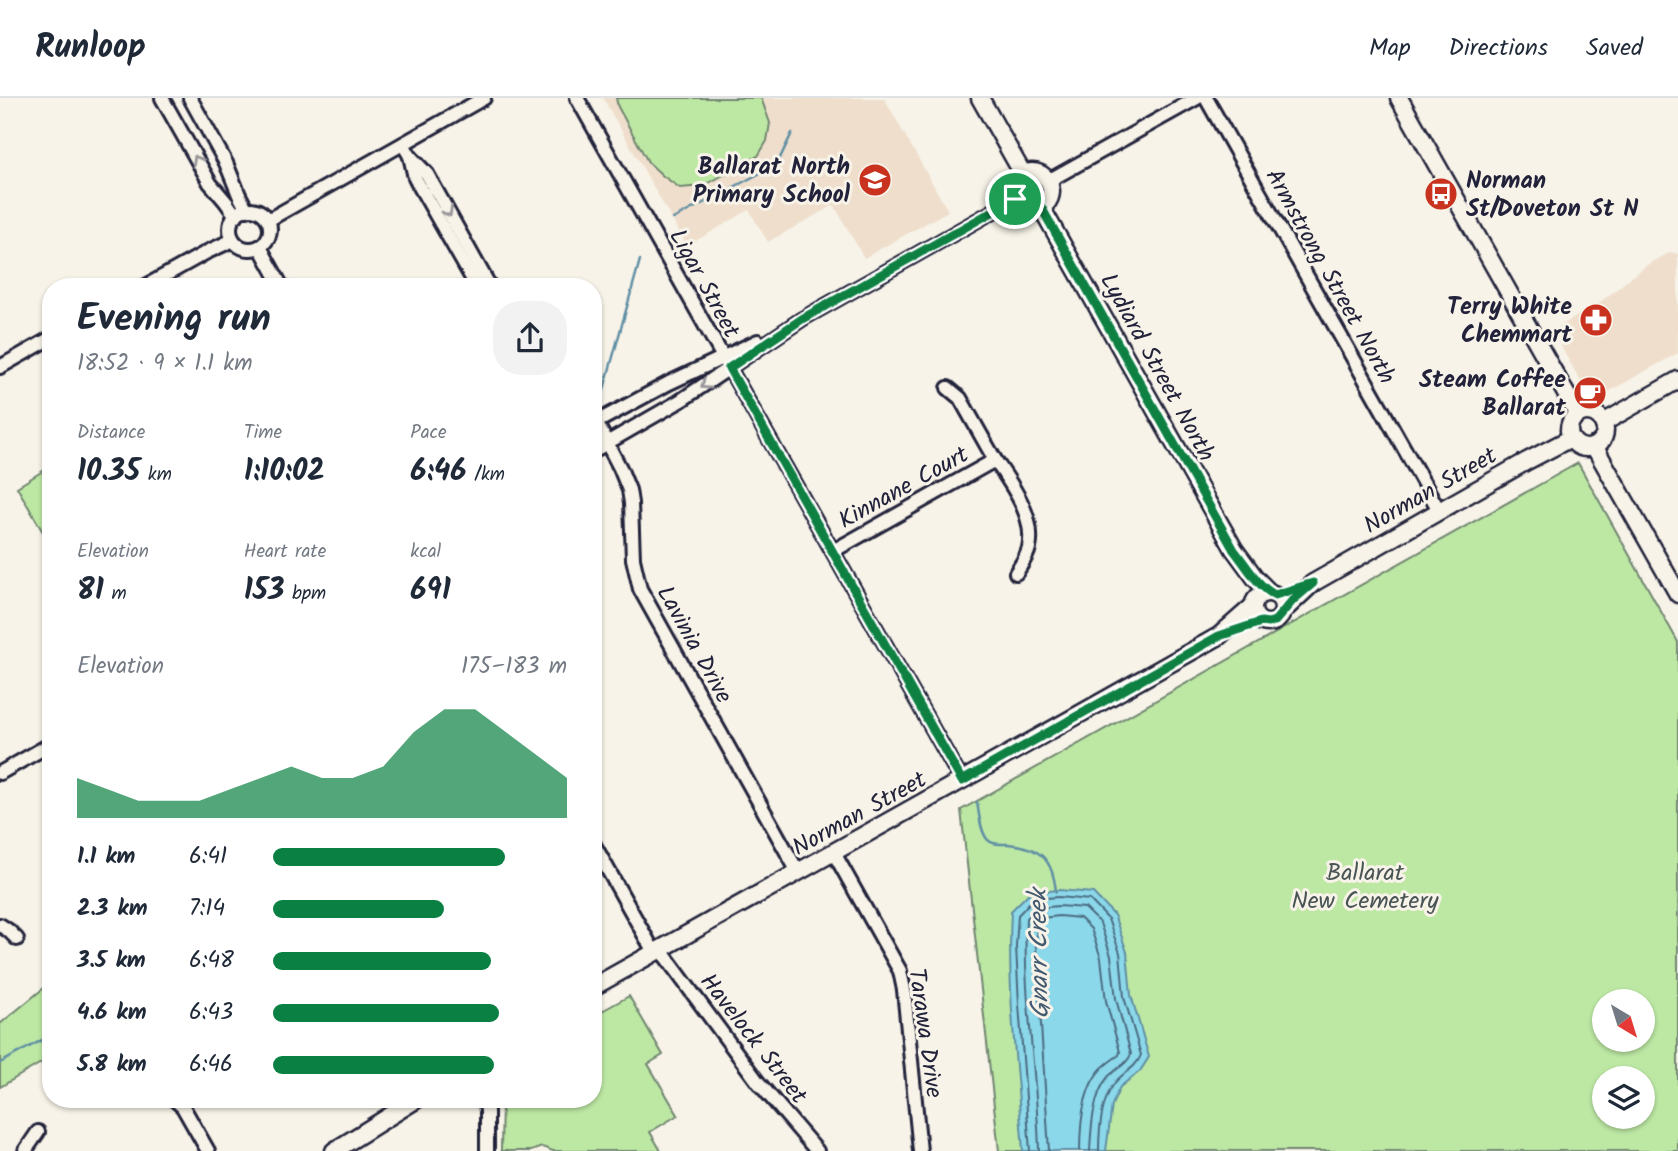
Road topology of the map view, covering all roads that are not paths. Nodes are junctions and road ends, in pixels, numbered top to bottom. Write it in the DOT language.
graph roads {
  1 [pos="162,98"];
  2 [pos="190,98"];
  3 [pos="484,98"];
  4 [pos="577,98"];
  5 [pos="980,98"];
  6 [pos="1197,98"];
  7 [pos="1206,98"];
  8 [pos="1399,98"];
  9 [pos="402,144"];
  10 [pos="410,156"];
  11 [pos="1023,174"];
  12 [pos="1048,181"];
  13 [pos="1015,199"];
  14 [pos="1041,207"];
  15 [pos="241,213"];
  16 [pos="268,220"];
  17 [pos="233,240"];
  18 [pos="260,247"];
  19 [pos="160,278"];
  20 [pos="277,278"];
  21 [pos="472,278"];
  22 [pos="485,278"];
  23 [pos="42,343"];
  24 [pos="726,363"];
  25 [pos="0,367"];
  26 [pos="1678,380"];
  27 [pos="948,388"];
  28 [pos="1578,415"];
  29 [pos="602,419"];
  30 [pos="1603,423"];
  31 [pos="602,435"];
  32 [pos="1571,438"];
  33 [pos="607,443"];
  34 [pos="602,446"];
  35 [pos="1594,446"];
  36 [pos="995,460"];
  37 [pos="1440,512"];
  38 [pos="1234,550"];
  39 [pos="833,551"];
  40 [pos="1016,573"];
  41 [pos="1313,583"];
  42 [pos="1273,594"];
  43 [pos="1678,594"];
  44 [pos="1255,611"];
  45 [pos="1283,611"];
  46 [pos="42,749"];
  47 [pos="0,773"];
  48 [pos="962,781"];
  49 [pos="834,852"];
  50 [pos="602,858"];
  51 [pos="798,872"];
  52 [pos="0,925"];
  53 [pos="17,939"];
  54 [pos="657,951"];
  55 [pos="602,982"];
  56 [pos="184,1108"];
  57 [pos="403,1108"];
  58 [pos="485,1108"];
  59 [pos="38,1132"];
  60 [pos="25,1151"];
  61 [pos="208,1151"];
  62 [pos="334,1151"];
  63 [pos="487,1151"];
  64 [pos="817,1151"];
  65 [pos="920,1151"];
  15 -- 1 [label="street, one-way"];
  2 -- 15 [label="street"];
  3 -- 9 [label="street"];
  4 -- 24 [label="street, Ligar Street"];
  5 -- 11 [label="street"];
  6 -- 12 [label="street"];
  7 -- 37 [label="street, Armstrong Street North"];
  8 -- 28 [label="street"];
  9 -- 10 [label="street"];
  9 -- 16 [label="street"];
  10 -- 21 [label="street"];
  10 -- 22 [label="street, one-way"];
  11 -- 12 [label="street"];
  11 -- 13 [label="street"];
  12 -- 14 [label="street"];
  13 -- 14 [label="street"];
  13 -- 24 [label="street"];
  14 -- 38 [label="street, Lydiard Street North"];
  15 -- 16 [label="street"];
  15 -- 17 [label="street"];
  16 -- 18 [label="street"];
  17 -- 18 [label="street"];
  17 -- 19 [label="street"];
  18 -- 20 [label="street"];
  23 -- 25 [label="street"];
  24 -- 29 [label="street"];
  24 -- 33 [label="street, one-way"];
  24 -- 39 [label="street, Ligar Street"];
  26 -- 30 [label="street"];
  27 -- 36 [label="street, Kinnane Court"];
  28 -- 30 [label="street"];
  28 -- 32 [label="street"];
  30 -- 35 [label="street"];
  31 -- 33 [label="street, Lavinia Drive"];
  32 -- 35 [label="street"];
  32 -- 37 [label="street, Norman Street"];
  33 -- 34 [label="street"];
  33 -- 51 [label="street, Lavinia Drive"];
  35 -- 43 [label="street"];
  36 -- 39 [label="street, Kinnane Court"];
  36 -- 40 [label="street, Kinnane Court"];
  37 -- 41 [label="street, Norman Street"];
  38 -- 42 [label="street, Lydiard Street North"];
  38 -- 44 [label="street, Lydiard Street North"];
  39 -- 48 [label="street, Ligar Street"];
  41 -- 42 [label="street, Norman Street"];
  41 -- 45 [label="street, Norman Street"];
  42 -- 44 [label="street"];
  42 -- 45 [label="street"];
  44 -- 45 [label="street"];
  44 -- 48 [label="street, Norman Street"];
  46 -- 47 [label="street"];
  48 -- 49 [label="street, Norman Street"];
  49 -- 51 [label="street, Norman Street"];
  49 -- 65 [label="street, Tarawa Drive"];
  50 -- 54 [label="street, Havelock Street"];
  51 -- 54 [label="street, Norman Street"];
  52 -- 53 [label="street"];
  54 -- 55 [label="street, Norman Street"];
  54 -- 64 [label="street, Havelock Street"];
  56 -- 61 [label="street"];
  57 -- 62 [label="street"];
  58 -- 63 [label="street"];
  59 -- 60 [label="street"];
}
